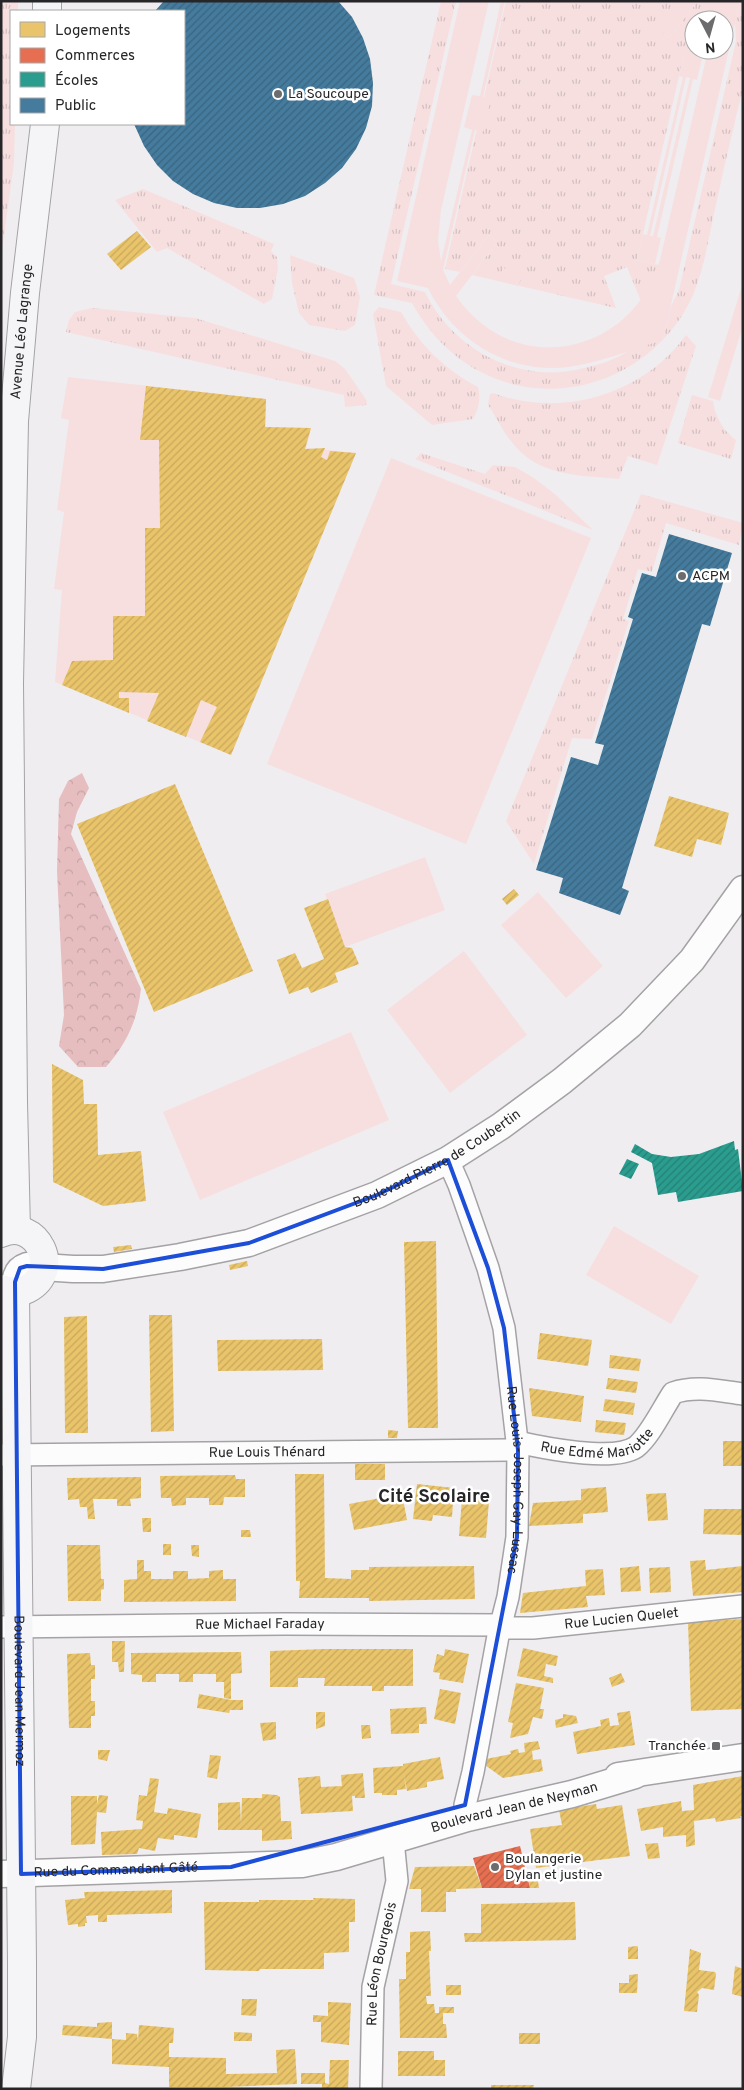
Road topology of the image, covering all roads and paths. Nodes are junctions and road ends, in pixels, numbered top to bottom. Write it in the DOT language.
graph roads {
  1 [pos="46,125"];
  2 [pos="743,889"];
  3 [pos="448,1160"];
  4 [pos="9,1232"];
  5 [pos="45,1267"];
  6 [pos="8,1290"];
  7 [pos="743,1394"];
  8 [pos="518,1446"];
  9 [pos="9,1454"];
  10 [pos="743,1606"];
  11 [pos="501,1626"];
  12 [pos="10,1627"];
  13 [pos="743,1757"];
  14 [pos="635,1775"];
  15 [pos="465,1805"];
  16 [pos="392,1833"];
  17 [pos="11,1874"];
  18 [pos="16,2089"];
  19 [pos="371,2089"];
  1 -- 4 [label="main road, Avenue Léo Lagrange"];
  2 -- 3 [label="street, Boulevard Pierre de Coubertin"];
  3 -- 5 [label="street, Boulevard Pierre de Coubertin"];
  3 -- 8 [label="street, Rue Louis-Joseph Gay-Lussac"];
  4 -- 5 [label="main road"];
  5 -- 6 [label="main road"];
  6 -- 9 [label="main road, Boulevard Jean Mermoz"];
  7 -- 8 [label="street, Rue Edmé Mariotte"];
  8 -- 9 [label="street, Rue Louis Thénard"];
  8 -- 11 [label="street, Rue Louis-Joseph Gay-Lussac"];
  9 -- 12 [label="main road, Boulevard Jean Mermoz"];
  10 -- 11 [label="street, Rue Lucien Quelet"];
  11 -- 12 [label="street, Rue Michael Faraday"];
  11 -- 15 [label="street, Rue Louis-Joseph Gay-Lussac"];
  12 -- 17 [label="main road, Boulevard Jean Mermoz"];
  13 -- 14 [label="street, Boulevard Jean de Neyman"];
  14 -- 15 [label="street, Boulevard Jean de Neyman"];
  14 -- 16 [label="street, Boulevard Jean de Neyman"];
  15 -- 16 [label="street, Boulevard Jean de Neyman"];
  16 -- 17 [label="street, Rue du Commandant Gâté"];
  16 -- 19 [label="street, Rue Léon Bourgeois"];
  17 -- 18 [label="main road, Boulevard Jean Mermoz"];
}
